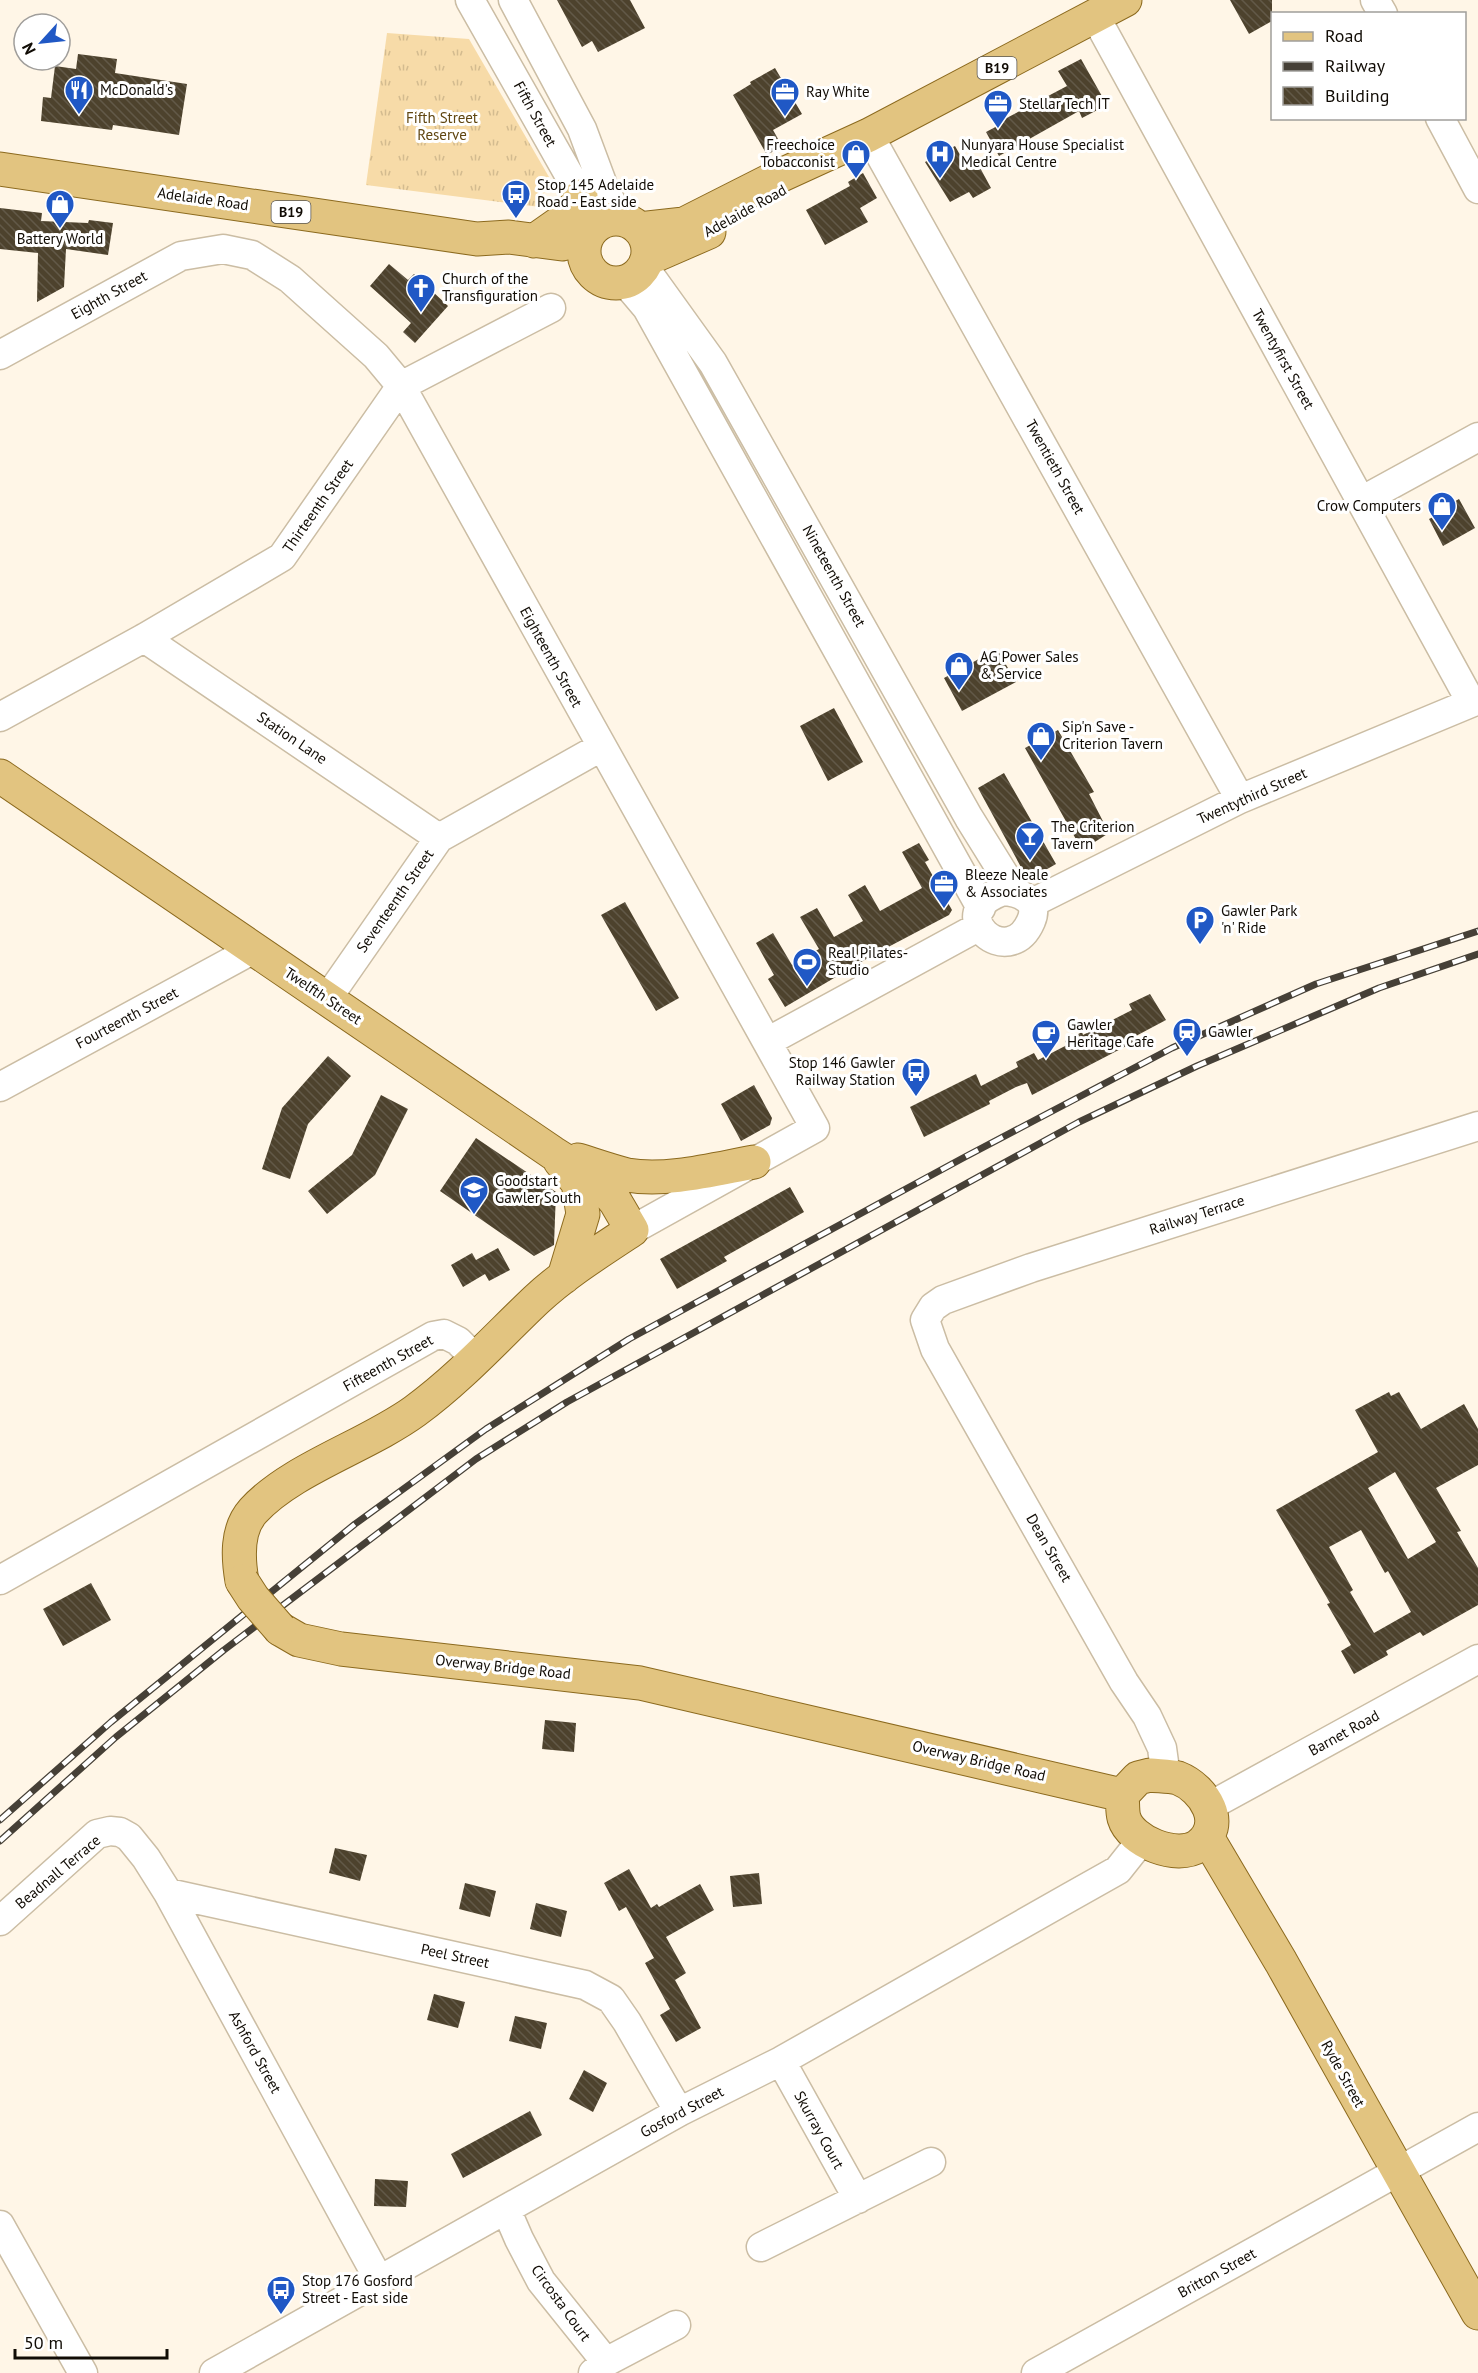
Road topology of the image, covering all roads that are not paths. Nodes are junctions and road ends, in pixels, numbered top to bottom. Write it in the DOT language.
graph roads {
  1 [pos="470,0"];
  2 [pos="513,0"];
  3 [pos="1125,0"];
  4 [pos="1095,16"];
  5 [pos="1441,120"];
  6 [pos="869,135"];
  7 [pos="0,169"];
  8 [pos="1478,189"];
  9 [pos="581,196"];
  10 [pos="477,239"];
  11 [pos="534,241"];
  12 [pos="223,249"];
  13 [pos="617,249"];
  14 [pos="551,308"];
  15 [pos="0,355"];
  16 [pos="401,386"];
  17 [pos="1478,437"];
  18 [pos="1361,501"];
  19 [pos="144,638"];
  20 [pos="1475,701"];
  21 [pos="0,717"];
  22 [pos="601,747"];
  23 [pos="0,776"];
  24 [pos="1240,799"];
  25 [pos="439,838"];
  26 [pos="1023,897"];
  27 [pos="979,918"];
  28 [pos="255,950"];
  29 [pos="327,999"];
  30 [pos="767,1042"];
  31 [pos="0,1087"];
  32 [pos="1478,1126"];
  33 [pos="553,1153"];
  34 [pos="754,1162"];
  35 [pos="632,1230"];
  36 [pos="564,1277"];
  37 [pos="925,1320"];
  38 [pos="476,1359"];
  39 [pos="0,1580"];
  40 [pos="1478,1659"];
  41 [pos="1166,1777"];
  42 [pos="1122,1795"];
  43 [pos="1208,1822"];
  44 [pos="120,1832"];
  45 [pos="1142,1841"];
  46 [pos="168,1893"];
  47 [pos="0,1921"];
  48 [pos="781,2061"];
  49 [pos="679,2112"];
  50 [pos="1478,2127"];
  51 [pos="931,2162"];
  52 [pos="1398,2172"];
  53 [pos="858,2199"];
  54 [pos="506,2209"];
  55 [pos="0,2225"];
  56 [pos="761,2247"];
  57 [pos="379,2280"];
  58 [pos="1478,2313"];
  59 [pos="676,2325"];
  60 [pos="599,2368"];
  61 [pos="227,2370"];
  62 [pos="83,2373"];
  63 [pos="1036,2373"];
  1 -- 9 [label="street, Fifth Street"];
  2 -- 13 [label="street"];
  3 -- 4 [label="main road, B19"];
  4 -- 6 [label="main road, B19"];
  4 -- 18 [label="street, Twentyfirst Street"];
  5 -- 8 [label="street"];
  6 -- 13 [label="main road, Adelaide Road / B19"];
  6 -- 24 [label="street, Twentieth Street"];
  7 -- 10 [label="main road, Adelaide Road / B19"];
  9 -- 11 [label="main road"];
  9 -- 13 [label="street, Fifth Street"];
  10 -- 11 [label="main road, Adelaide Road / B19"];
  10 -- 13 [label="main road, Adelaide Road / B19"];
  11 -- 13 [label="main road, Adelaide Road / B19"];
  12 -- 15 [label="street, Eighth Street"];
  12 -- 16 [label="street, Eighteenth Street"];
  13 -- 26 [label="street, Nineteenth Street"];
  13 -- 27 [label="street"];
  14 -- 16 [label="street, Thirteenth Street"];
  16 -- 19 [label="street, Thirteenth Street"];
  16 -- 22 [label="street, Eighteenth Street"];
  17 -- 18 [label="street"];
  18 -- 20 [label="street, Twentyfirst Street"];
  19 -- 21 [label="street, Thirteenth Street"];
  19 -- 25 [label="street, Station Lane"];
  20 -- 24 [label="street, Twentythird Street"];
  22 -- 25 [label="street, Seventeenth Street"];
  22 -- 30 [label="street, Eighteenth Street"];
  23 -- 28 [label="main road, Twelfth Street"];
  24 -- 26 [label="street, Twentythird Street"];
  25 -- 29 [label="street, Seventeenth Street"];
  26 -- 27 [label="street"];
  26 -- 27 [label="street"];
  27 -- 30 [label="street"];
  28 -- 29 [label="main road, Twelfth Street"];
  28 -- 31 [label="street, Fourteenth Street"];
  29 -- 33 [label="main road, Twelfth Street"];
  30 -- 34 [label="street, Eighteenth Street"];
  32 -- 37 [label="street, Railway Terrace"];
  33 -- 34 [label="main road"];
  33 -- 35 [label="main road, Twelfth Street"];
  33 -- 36 [label="main road"];
  34 -- 35 [label="street"];
  35 -- 36 [label="main road"];
  36 -- 38 [label="main road"];
  37 -- 41 [label="street, Dean Street"];
  38 -- 39 [label="street, Fifteenth Street"];
  38 -- 42 [label="main road, Overway Bridge Road, bridge"];
  40 -- 43 [label="street, Barnet Road"];
  41 -- 42 [label="main road"];
  41 -- 43 [label="main road"];
  42 -- 45 [label="main road"];
  43 -- 45 [label="main road"];
  43 -- 52 [label="main road, Ryde Street"];
  44 -- 46 [label="street, Ashford Street"];
  44 -- 47 [label="street, Beadnall Terrace"];
  45 -- 48 [label="street, Gosford Street"];
  46 -- 49 [label="street, Peel Street"];
  46 -- 57 [label="street, Ashford Street"];
  48 -- 49 [label="street, Gosford Street"];
  48 -- 53 [label="street, Skurray Court"];
  49 -- 54 [label="street, Gosford Street"];
  50 -- 52 [label="street, Britton Street"];
  51 -- 53 [label="street"];
  52 -- 58 [label="main road, Ryde Street"];
  52 -- 63 [label="street, Britton Street"];
  53 -- 56 [label="street"];
  54 -- 57 [label="street, Gosford Street"];
  54 -- 60 [label="street, Circosta Court"];
  55 -- 62 [label="street"];
  57 -- 61 [label="street, Gosford Street"];
  59 -- 60 [label="street, Circosta Court"];
}
